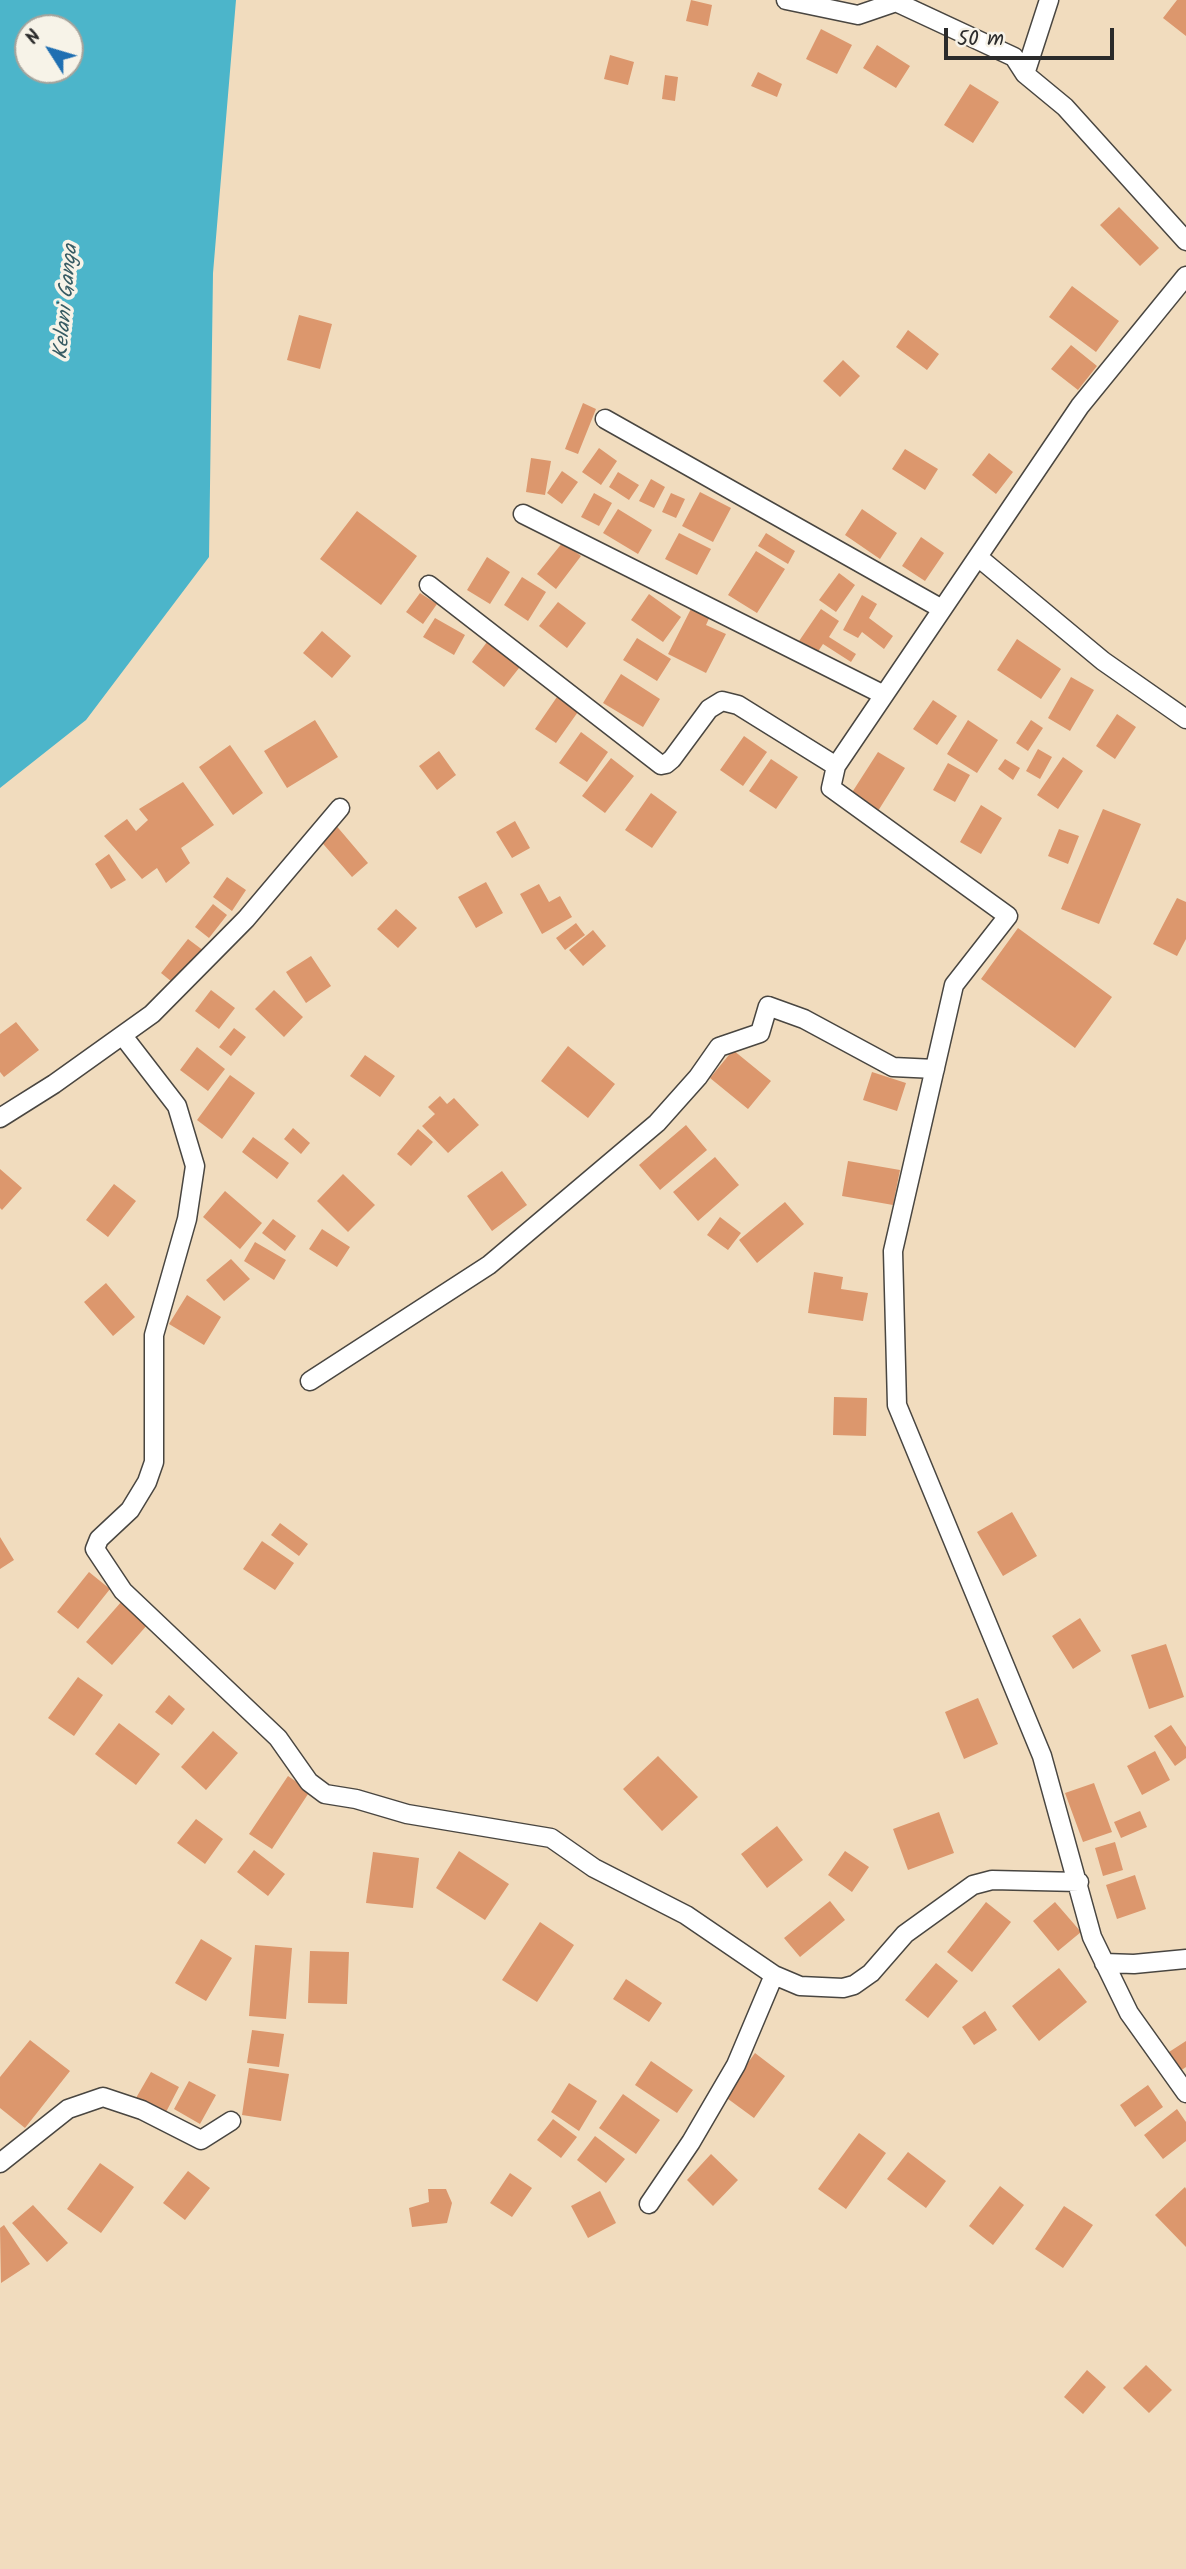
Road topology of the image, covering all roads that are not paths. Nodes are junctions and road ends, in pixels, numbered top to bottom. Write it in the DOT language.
graph roads {
  1 [pos="786,0"];
  2 [pos="1049,0"];
  3 [pos="1025,74"];
  4 [pos="1186,241"];
  5 [pos="1186,276"];
  6 [pos="605,419"];
  7 [pos="523,514"];
  8 [pos="978,557"];
  9 [pos="429,585"];
  10 [pos="942,609"];
  11 [pos="884,695"];
  12 [pos="1186,719"];
  13 [pos="836,766"];
  14 [pos="340,808"];
  15 [pos="123,1037"];
  16 [pos="935,1069"];
  17 [pos="0,1118"];
  18 [pos="310,1381"];
  19 [pos="1079,1882"];
  20 [pos="1186,1959"];
  21 [pos="1104,1963"];
  22 [pos="774,1975"];
  23 [pos="1186,2092"];
  24 [pos="231,2121"];
  25 [pos="0,2163"];
  26 [pos="649,2204"];
  1 -- 3 [label="street"];
  2 -- 3 [label="street"];
  3 -- 4 [label="street"];
  5 -- 8 [label="street"];
  6 -- 10 [label="street"];
  7 -- 11 [label="street"];
  8 -- 10 [label="street"];
  8 -- 12 [label="street"];
  9 -- 13 [label="street"];
  10 -- 11 [label="street"];
  11 -- 13 [label="street"];
  13 -- 16 [label="street"];
  14 -- 15 [label="street"];
  15 -- 17 [label="street"];
  15 -- 22 [label="street"];
  16 -- 18 [label="street"];
  16 -- 19 [label="street"];
  19 -- 21 [label="street"];
  19 -- 22 [label="street"];
  20 -- 21 [label="street"];
  21 -- 23 [label="street"];
  22 -- 26 [label="street"];
  24 -- 25 [label="street"];
}
